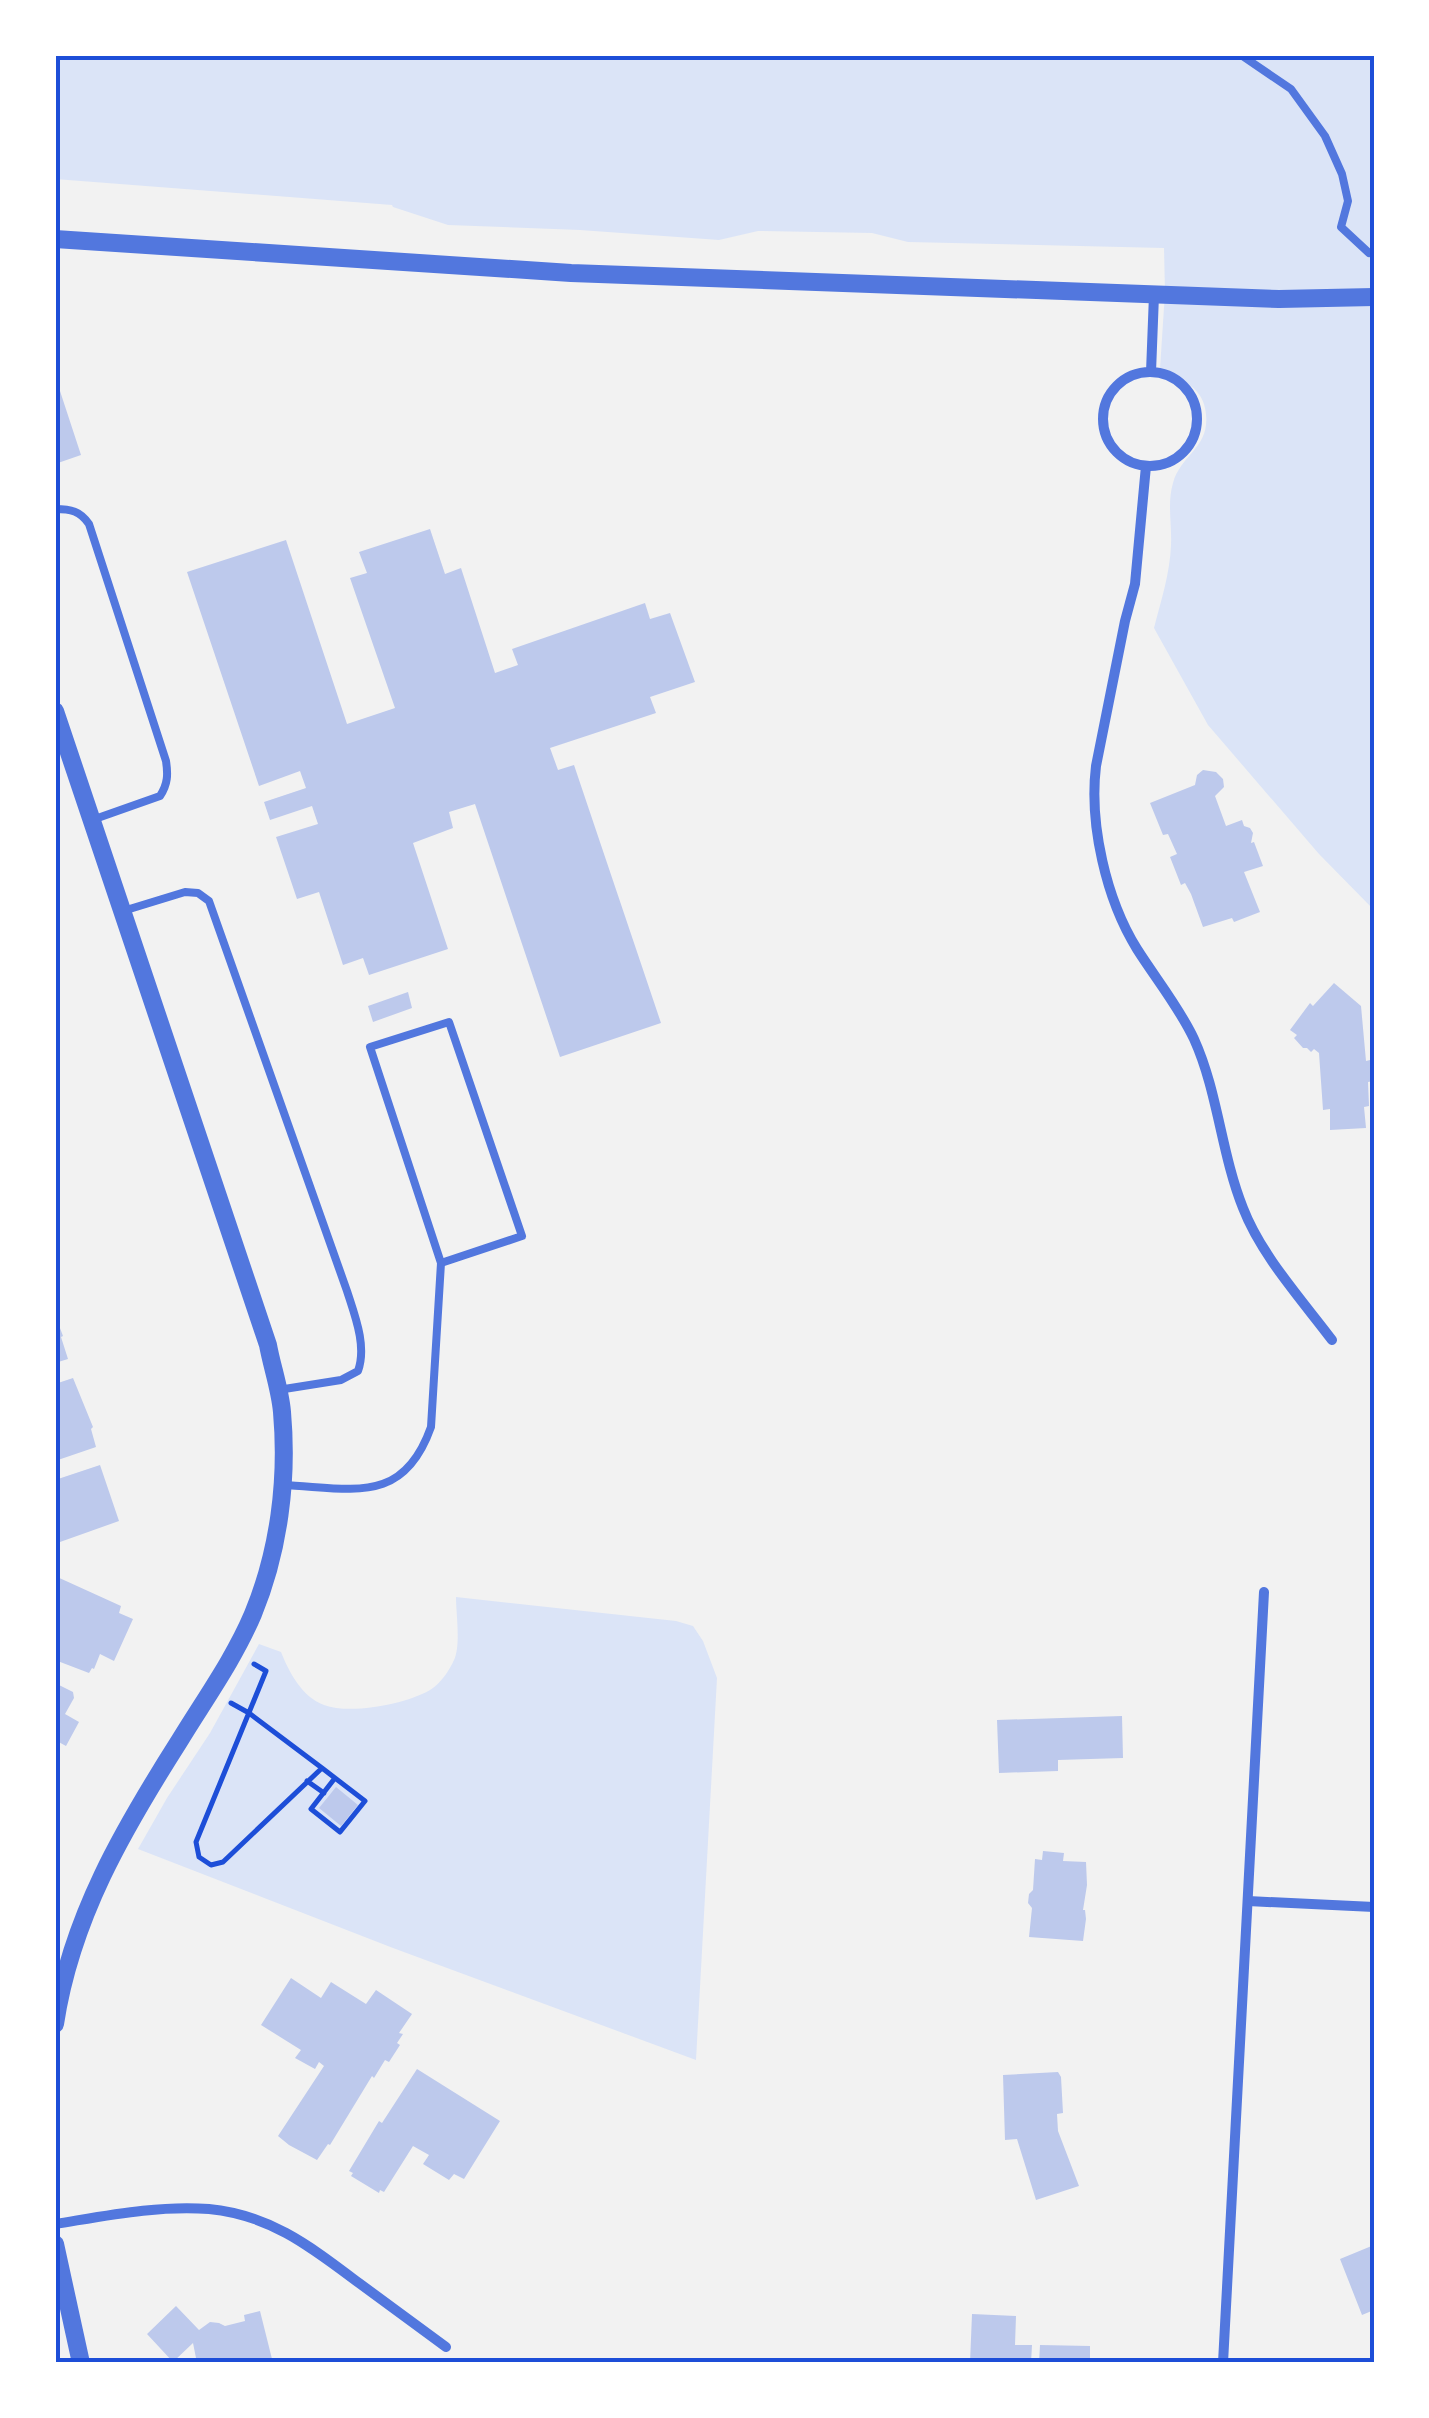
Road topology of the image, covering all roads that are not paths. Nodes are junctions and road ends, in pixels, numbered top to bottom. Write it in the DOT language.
graph roads {
  1 [pos="1241,55"];
  2 [pos="55,239"];
  3 [pos="1369,253"];
  4 [pos="1154,294"];
  5 [pos="1374,297"];
  6 [pos="1151,372"];
  7 [pos="1146,466"];
  8 [pos="55,508"];
  9 [pos="55,710"];
  10 [pos="92,820"];
  11 [pos="123,911"];
  12 [pos="440,1263"];
  13 [pos="1332,1340"];
  14 [pos="278,1390"];
  15 [pos="283,1485"];
  16 [pos="1264,1592"];
  17 [pos="1248,1900"];
  18 [pos="1374,1907"];
  19 [pos="55,2024"];
  20 [pos="55,2224"];
  21 [pos="55,2244"];
  22 [pos="446,2347"];
  23 [pos="81,2363"];
  24 [pos="1223,2363"];
  1 -- 3 [label="lane"];
  2 -- 4 [label="street"];
  4 -- 5 [label="street"];
  4 -- 6 [label="street"];
  6 -- 7 [label="street"];
  6 -- 7 [label="street"];
  7 -- 13 [label="street"];
  8 -- 10 [label="lane"];
  9 -- 10 [label="street"];
  10 -- 11 [label="street"];
  11 -- 14 [label="street"];
  11 -- 14 [label="lane"];
  12 -- 12 [label="lane"];
  12 -- 15 [label="lane"];
  14 -- 15 [label="street"];
  15 -- 19 [label="street"];
  16 -- 17 [label="street"];
  17 -- 18 [label="street"];
  17 -- 24 [label="street"];
  20 -- 22 [label="street"];
  21 -- 23 [label="street"];
}
